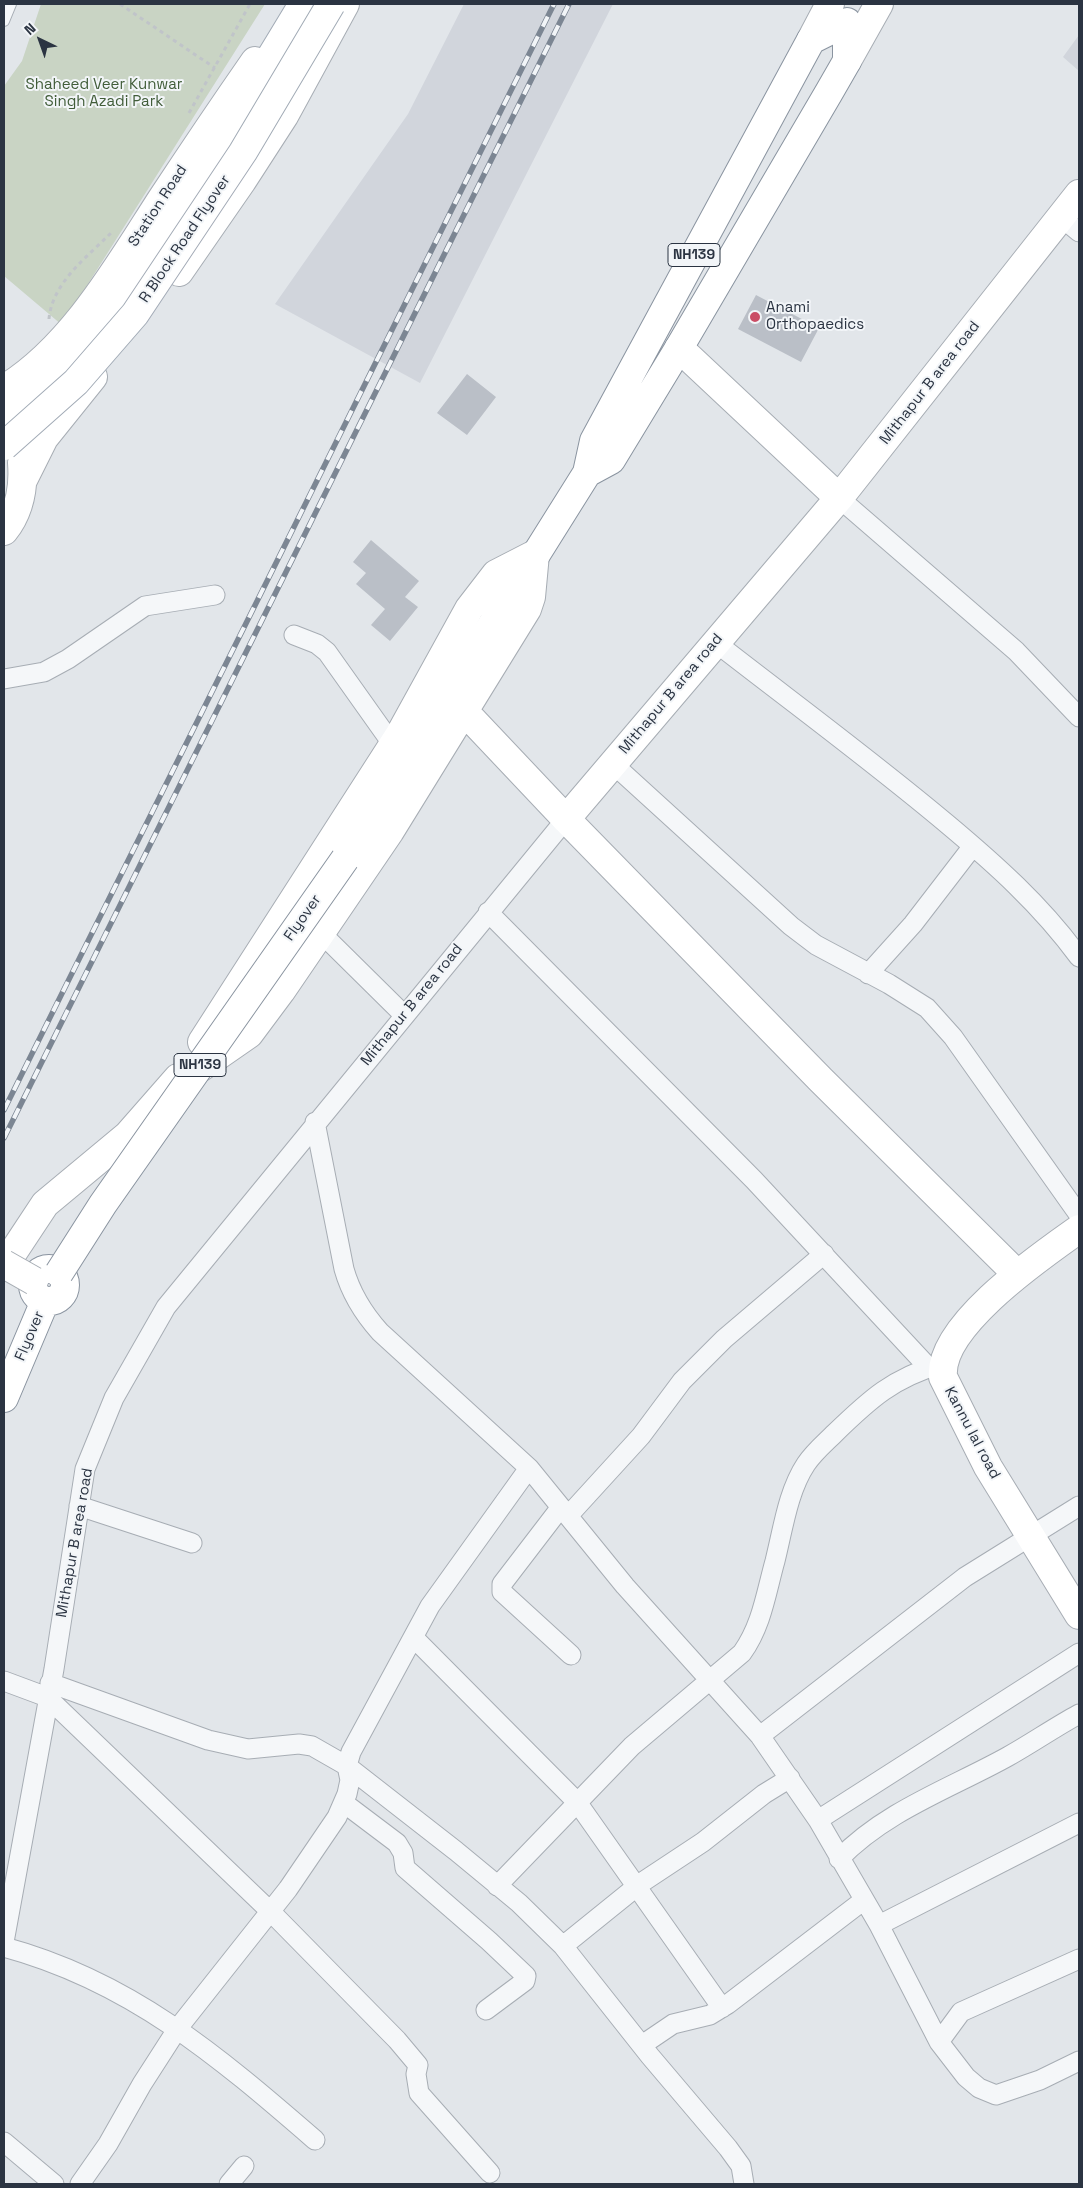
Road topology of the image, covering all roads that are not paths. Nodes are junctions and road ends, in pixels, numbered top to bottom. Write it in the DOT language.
graph roads {
  1 [pos="11,4"];
  2 [pos="288,4"];
  3 [pos="303,4"];
  4 [pos="331,4"];
  5 [pos="345,4"];
  6 [pos="878,4"];
  7 [pos="838,13"];
  8 [pos="4,21"];
  9 [pos="847,61"];
  10 [pos="766,122"];
  11 [pos="800,142"];
  12 [pos="1079,194"];
  13 [pos="1070,224"];
  14 [pos="655,327"];
  15 [pos="679,348"];
  16 [pos="4,389"];
  17 [pos="4,413"];
  18 [pos="4,418"];
  19 [pos="4,446"];
  20 [pos="587,473"];
  21 [pos="24,480"];
  22 [pos="839,498"];
  23 [pos="4,531"];
  24 [pos="535,554"];
  25 [pos="215,595"];
  26 [pos="294,635"];
  27 [pos="715,642"];
  28 [pos="4,679"];
  29 [pos="463,710"];
  30 [pos="1079,717"];
  31 [pos="393,745"];
  32 [pos="612,763"];
  33 [pos="566,819"];
  34 [pos="972,846"];
  35 [pos="488,912"];
  36 [pos="321,933"];
  37 [pos="1079,957"];
  38 [pos="868,974"];
  39 [pos="404,1015"];
  40 [pos="172,1088"];
  41 [pos="315,1122"];
  42 [pos="1079,1215"];
  43 [pos="1079,1229"];
  44 [pos="824,1254"];
  45 [pos="4,1265"];
  46 [pos="1017,1274"];
  47 [pos="46,1285"];
  48 [pos="935,1366"];
  49 [pos="4,1398"];
  50 [pos="529,1468"];
  51 [pos="79,1506"];
  52 [pos="1079,1506"];
  53 [pos="565,1512"];
  54 [pos="1033,1537"];
  55 [pos="192,1543"];
  56 [pos="1079,1615"];
  57 [pos="414,1638"];
  58 [pos="1079,1653"];
  59 [pos="571,1655"];
  60 [pos="709,1679"];
  61 [pos="4,1681"];
  62 [pos="49,1690"];
  63 [pos="1079,1714"];
  64 [pos="760,1736"];
  65 [pos="346,1766"];
  66 [pos="790,1778"];
  67 [pos="577,1802"];
  68 [pos="344,1803"];
  69 [pos="818,1820"];
  70 [pos="1079,1823"];
  71 [pos="839,1859"];
  72 [pos="498,1886"];
  73 [pos="636,1888"];
  74 [pos="864,1900"];
  75 [pos="270,1912"];
  76 [pos="879,1925"];
  77 [pos="4,1942"];
  78 [pos="563,1946"];
  79 [pos="4,1947"];
  80 [pos="1079,1959"];
  81 [pos="722,2008"];
  82 [pos="486,2010"];
  83 [pos="178,2028"];
  84 [pos="940,2042"];
  85 [pos="642,2045"];
  86 [pos="1079,2061"];
  87 [pos="316,2140"];
  88 [pos="4,2142"];
  89 [pos="244,2166"];
  90 [pos="490,2173"];
  91 [pos="54,2184"];
  92 [pos="80,2184"];
  93 [pos="229,2184"];
  94 [pos="744,2184"];
  1 -- 8 [label="lane"];
  2 -- 16 [label="main road, Station Road"];
  3 -- 17 [label="main road, R Block Road Flyover"];
  4 -- 19 [label="main road, R Block Road Flyover, bridge"];
  5 -- 21 [label="main road"];
  6 -- 9 [label="main road"];
  7 -- 9 [label="main road"];
  7 -- 10 [label="main road, NH139"];
  9 -- 11 [label="main road, NH139"];
  10 -- 11 [label="main road"];
  10 -- 14 [label="main road, NH139"];
  11 -- 15 [label="main road, NH139"];
  12 -- 13 [label="main road, Mithapur B area road"];
  13 -- 22 [label="main road, Mithapur B area road"];
  14 -- 15 [label="main road"];
  14 -- 20 [label="main road, NH139"];
  15 -- 20 [label="main road, NH139"];
  15 -- 22 [label="main road"];
  18 -- 21 [label="main road"];
  20 -- 24 [label="main road, NH139"];
  21 -- 23 [label="main road"];
  22 -- 27 [label="main road, Mithapur B area road"];
  22 -- 30 [label="street"];
  24 -- 29 [label="main road"];
  24 -- 31 [label="main road"];
  24 -- 47 [label="main road, Flyover / NH139, bridge"];
  25 -- 28 [label="street"];
  26 -- 31 [label="street"];
  27 -- 32 [label="main road, Mithapur B area road"];
  27 -- 34 [label="street"];
  29 -- 33 [label="main road"];
  29 -- 36 [label="main road"];
  31 -- 40 [label="main road"];
  32 -- 33 [label="main road, Mithapur B area road"];
  32 -- 38 [label="street"];
  33 -- 35 [label="street, Mithapur B area road"];
  33 -- 46 [label="main road"];
  34 -- 37 [label="street"];
  34 -- 38 [label="street"];
  35 -- 39 [label="street, Mithapur B area road"];
  35 -- 44 [label="street"];
  36 -- 39 [label="street"];
  36 -- 40 [label="main road"];
  38 -- 42 [label="street"];
  39 -- 41 [label="street, Mithapur B area road"];
  40 -- 45 [label="main road"];
  41 -- 50 [label="street"];
  41 -- 51 [label="street, Mithapur B area road"];
  43 -- 46 [label="main road"];
  44 -- 48 [label="street"];
  44 -- 53 [label="street"];
  45 -- 47 [label="main road, bridge"];
  46 -- 48 [label="main road"];
  47 -- 49 [label="main road, Flyover / NH139"];
  48 -- 54 [label="main road, Kannu lal road"];
  48 -- 60 [label="street"];
  50 -- 53 [label="street"];
  50 -- 57 [label="street"];
  51 -- 55 [label="street"];
  51 -- 62 [label="street, Mithapur B area road"];
  52 -- 54 [label="street"];
  53 -- 59 [label="street"];
  53 -- 60 [label="street"];
  54 -- 56 [label="main road, Kannu lal road"];
  54 -- 64 [label="street"];
  57 -- 65 [label="street"];
  57 -- 67 [label="street"];
  58 -- 69 [label="street"];
  60 -- 64 [label="street"];
  60 -- 67 [label="street"];
  61 -- 62 [label="street"];
  62 -- 65 [label="street"];
  62 -- 75 [label="street"];
  62 -- 77 [label="street, Mithapur B area road"];
  63 -- 71 [label="street"];
  64 -- 66 [label="street"];
  65 -- 68 [label="street"];
  65 -- 72 [label="street"];
  66 -- 69 [label="street"];
  66 -- 73 [label="street"];
  67 -- 72 [label="street"];
  67 -- 73 [label="street"];
  68 -- 75 [label="street"];
  68 -- 82 [label="street"];
  69 -- 71 [label="street"];
  70 -- 76 [label="street"];
  71 -- 74 [label="street"];
  72 -- 78 [label="street"];
  73 -- 78 [label="street"];
  73 -- 81 [label="street"];
  74 -- 76 [label="street"];
  74 -- 81 [label="street"];
  75 -- 83 [label="street"];
  75 -- 90 [label="street"];
  76 -- 84 [label="street"];
  78 -- 85 [label="street"];
  79 -- 83 [label="street"];
  80 -- 84 [label="street"];
  81 -- 85 [label="street"];
  83 -- 87 [label="street"];
  83 -- 92 [label="street"];
  84 -- 86 [label="street"];
  85 -- 94 [label="street"];
  88 -- 91 [label="street"];
  89 -- 93 [label="street"];
}
